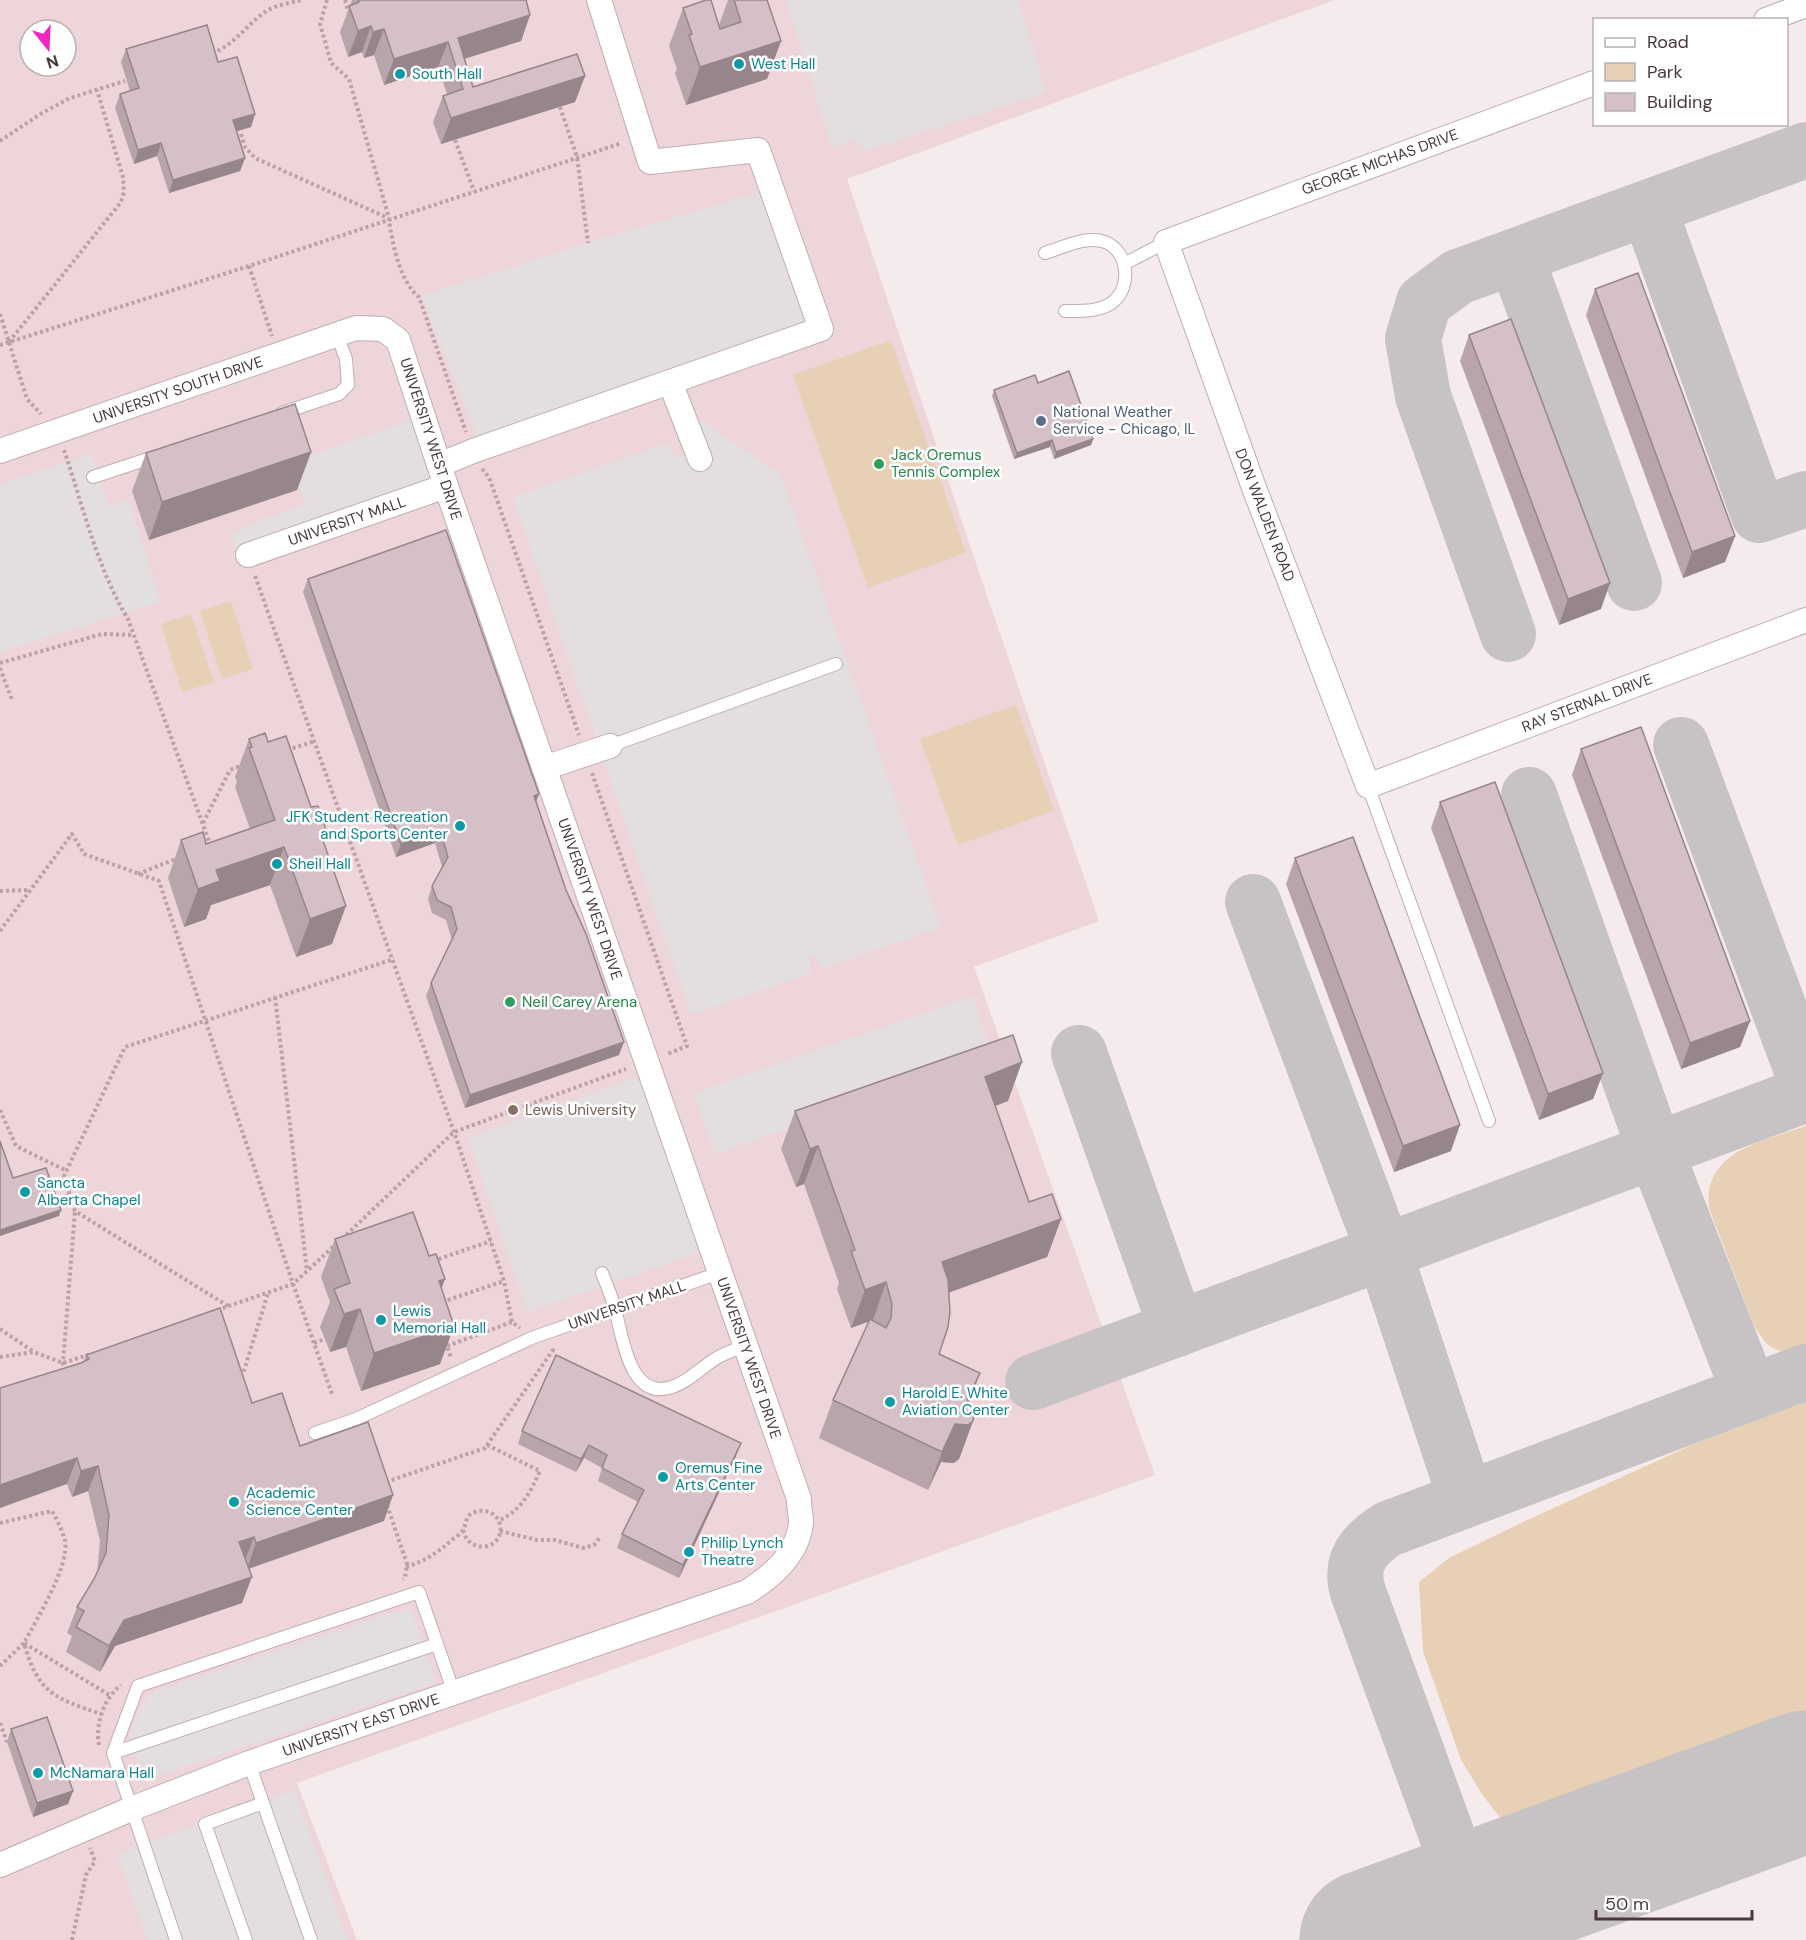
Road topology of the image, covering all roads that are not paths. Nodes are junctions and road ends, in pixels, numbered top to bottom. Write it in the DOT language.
graph roads {
  1 [pos="599,0"];
  2 [pos="1806,5"];
  3 [pos="1771,18"];
  4 [pos="1593,83"];
  5 [pos="1166,242"];
  6 [pos="1046,254"];
  7 [pos="1124,264"];
  8 [pos="1065,311"];
  9 [pos="347,332"];
  10 [pos="670,382"];
  11 [pos="272,417"];
  12 [pos="0,451"];
  13 [pos="171,451"];
  14 [pos="700,459"];
  15 [pos="442,476"];
  16 [pos="93,477"];
  17 [pos="248,555"];
  18 [pos="1806,620"];
  19 [pos="836,664"];
  20 [pos="610,746"];
  21 [pos="544,768"];
  22 [pos="1368,786"];
  23 [pos="1489,1121"];
  24 [pos="602,1273"];
  25 [pos="719,1273"];
  26 [pos="615,1309"];
  27 [pos="745,1346"];
  28 [pos="315,1433"];
  29 [pos="728,1600"];
  30 [pos="437,1644"];
  31 [pos="454,1693"];
  32 [pos="113,1753"];
  33 [pos="249,1763"];
  34 [pos="263,1803"];
  35 [pos="131,1809"];
  36 [pos="0,1865"];
  37 [pos="176,1940"];
  38 [pos="246,1940"];
  39 [pos="311,1940"];
  1 -- 10 [label="street, UNIVERSITY MALL"];
  2 -- 3 [label="street"];
  4 -- 5 [label="street, GEORGE MICHAS DRIVE"];
  5 -- 7 [label="lane"];
  5 -- 22 [label="street, DON WALDEN ROAD"];
  6 -- 7 [label="lane"];
  7 -- 8 [label="lane"];
  9 -- 11 [label="lane"];
  9 -- 12 [label="street, UNIVERSITY SOUTH DRIVE"];
  9 -- 15 [label="street, UNIVERSITY WEST DRIVE"];
  10 -- 14 [label="street"];
  10 -- 15 [label="street, UNIVERSITY MALL"];
  13 -- 16 [label="lane"];
  15 -- 17 [label="street, UNIVERSITY MALL"];
  15 -- 21 [label="street, UNIVERSITY WEST DRIVE"];
  18 -- 22 [label="street, RAY STERNAL DRIVE"];
  19 -- 20 [label="lane"];
  20 -- 21 [label="street"];
  21 -- 25 [label="street, UNIVERSITY WEST DRIVE"];
  22 -- 23 [label="lane"];
  24 -- 26 [label="lane"];
  25 -- 26 [label="lane, UNIVERSITY MALL"];
  25 -- 27 [label="street, UNIVERSITY WEST DRIVE"];
  26 -- 27 [label="lane"];
  26 -- 28 [label="lane, UNIVERSITY MALL"];
  27 -- 29 [label="street, UNIVERSITY WEST DRIVE"];
  29 -- 31 [label="street, UNIVERSITY EAST DRIVE"];
  30 -- 31 [label="lane"];
  30 -- 32 [label="lane"];
  30 -- 32 [label="lane"];
  31 -- 33 [label="street, UNIVERSITY EAST DRIVE"];
  32 -- 35 [label="lane"];
  33 -- 34 [label="lane"];
  33 -- 35 [label="street, UNIVERSITY EAST DRIVE"];
  34 -- 38 [label="lane"];
  34 -- 39 [label="lane"];
  35 -- 36 [label="street, UNIVERSITY EAST DRIVE"];
  35 -- 37 [label="lane"];
}
